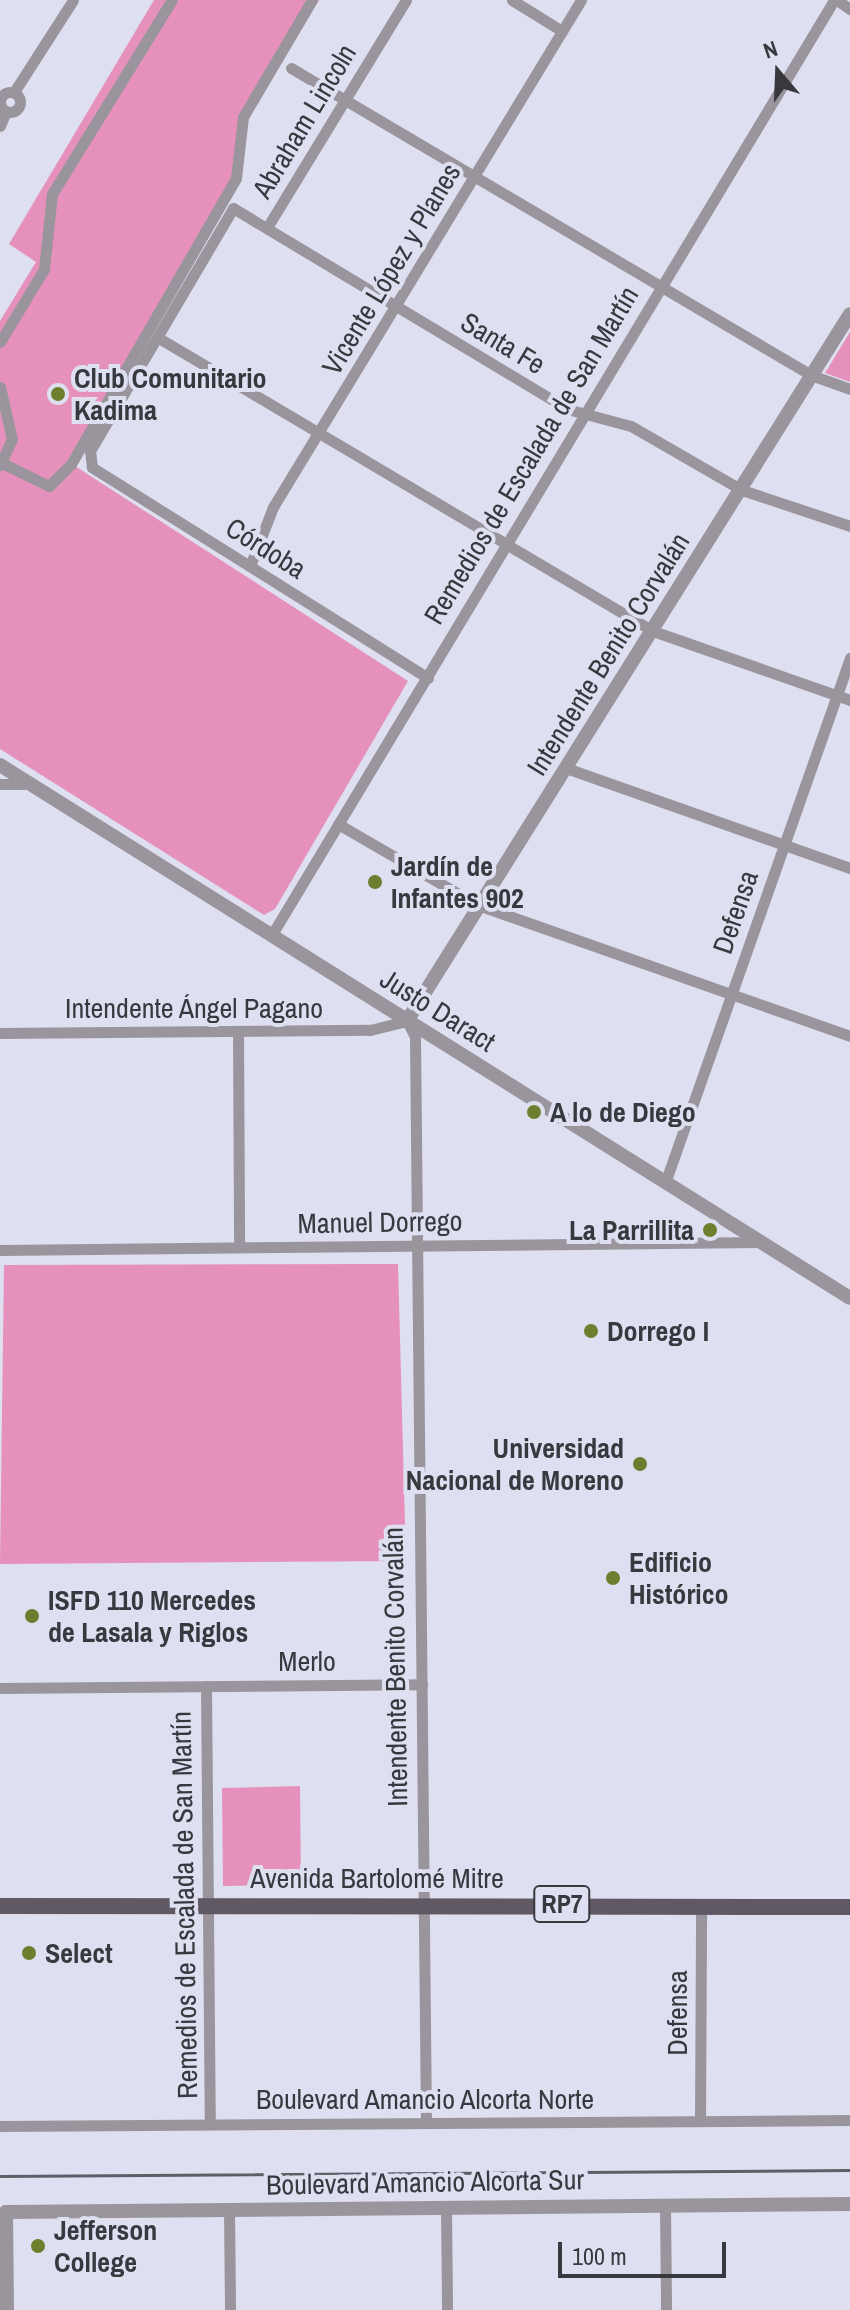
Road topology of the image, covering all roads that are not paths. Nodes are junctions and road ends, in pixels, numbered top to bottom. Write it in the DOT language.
graph roads {
  1 [pos="73,0"];
  2 [pos="172,0"];
  3 [pos="312,0"];
  4 [pos="406,0"];
  5 [pos="512,0"];
  6 [pos="581,0"];
  7 [pos="836,0"];
  8 [pos="850,9"];
  9 [pos="562,31"];
  10 [pos="291,68"];
  11 [pos="344,101"];
  12 [pos="0,126"];
  13 [pos="473,178"];
  14 [pos="233,208"];
  15 [pos="268,226"];
  16 [pos="658,287"];
  17 [pos="396,306"];
  18 [pos="850,314"];
  19 [pos="157,337"];
  20 [pos="0,342"];
  21 [pos="811,375"];
  22 [pos="0,387"];
  23 [pos="850,389"];
  24 [pos="582,414"];
  25 [pos="319,433"];
  26 [pos="90,451"];
  27 [pos="1,464"];
  28 [pos="742,490"];
  29 [pos="850,526"];
  30 [pos="506,543"];
  31 [pos="250,566"];
  32 [pos="653,631"];
  33 [pos="850,658"];
  34 [pos="428,678"];
  35 [pos="837,695"];
  36 [pos="850,700"];
  37 [pos="0,765"];
  38 [pos="566,768"];
  39 [pos="0,784"];
  40 [pos="31,784"];
  41 [pos="338,824"];
  42 [pos="784,845"];
  43 [pos="850,868"];
  44 [pos="478,905"];
  45 [pos="271,936"];
  46 [pos="732,994"];
  47 [pos="407,1021"];
  48 [pos="238,1031"];
  49 [pos="0,1033"];
  50 [pos="850,1036"];
  51 [pos="665,1183"];
  52 [pos="760,1242"];
  53 [pos="417,1245"];
  54 [pos="239,1247"];
  55 [pos="0,1250"];
  56 [pos="850,1298"];
  57 [pos="422,1684"];
  58 [pos="206,1686"];
  59 [pos="0,1688"];
  60 [pos="424,1903"];
  61 [pos="208,1904"];
  62 [pos="701,1905"];
  63 [pos="0,1906"];
  64 [pos="850,1907"];
  65 [pos="850,2120"];
  66 [pos="700,2121"];
  67 [pos="426,2123"];
  68 [pos="210,2124"];
  69 [pos="0,2126"];
  70 [pos="850,2204"];
  71 [pos="665,2206"];
  72 [pos="446,2208"];
  73 [pos="2,2209"];
  74 [pos="229,2210"];
  75 [pos="7,2310"];
  76 [pos="230,2310"];
  77 [pos="447,2310"];
  78 [pos="666,2310"];
  1 -- 12 [label="street"];
  2 -- 20 [label="street"];
  3 -- 27 [label="street"];
  4 -- 11 [label="street, Abraham Lincoln"];
  5 -- 9 [label="street"];
  6 -- 9 [label="street, Vicente López y Planes"];
  7 -- 8 [label="street"];
  7 -- 16 [label="street, Remedios de Escalada de San Martín"];
  9 -- 13 [label="street, Vicente López y Planes"];
  10 -- 11 [label="street"];
  11 -- 13 [label="street"];
  11 -- 15 [label="street, Abraham Lincoln"];
  13 -- 16 [label="street"];
  13 -- 17 [label="street, Vicente López y Planes"];
  14 -- 15 [label="street, Santa Fe"];
  14 -- 19 [label="street, Abraham Lincoln"];
  15 -- 17 [label="street, Santa Fe"];
  16 -- 21 [label="street"];
  16 -- 24 [label="street, Remedios de Escalada de San Martín"];
  17 -- 24 [label="street, Santa Fe"];
  17 -- 25 [label="street, Vicente López y Planes"];
  18 -- 21 [label="street, Intendente Benito Corvalán"];
  19 -- 25 [label="street"];
  19 -- 26 [label="street, Abraham Lincoln"];
  21 -- 23 [label="street"];
  21 -- 28 [label="street, Intendente Benito Corvalán"];
  22 -- 27 [label="street"];
  24 -- 28 [label="street, Santa Fe"];
  24 -- 30 [label="street, Remedios de Escalada de San Martín"];
  25 -- 30 [label="street"];
  25 -- 31 [label="street, Vicente López y Planes"];
  26 -- 31 [label="street, Córdoba"];
  28 -- 29 [label="street, Santa Fe"];
  28 -- 32 [label="street, Intendente Benito Corvalán"];
  30 -- 32 [label="street"];
  30 -- 34 [label="street, Remedios de Escalada de San Martín"];
  31 -- 34 [label="street, Córdoba"];
  32 -- 35 [label="street"];
  32 -- 38 [label="street, Intendente Benito Corvalán"];
  33 -- 35 [label="street, Defensa"];
  34 -- 41 [label="street, Remedios de Escalada de San Martín"];
  35 -- 36 [label="street"];
  35 -- 42 [label="street, Defensa"];
  37 -- 40 [label="street, Justo Daract"];
  38 -- 42 [label="street"];
  38 -- 44 [label="street, Intendente Benito Corvalán"];
  39 -- 40 [label="street"];
  40 -- 45 [label="street, Justo Daract"];
  41 -- 44 [label="street"];
  41 -- 45 [label="street, Remedios de Escalada de San Martín"];
  42 -- 43 [label="street"];
  42 -- 46 [label="street, Defensa"];
  44 -- 46 [label="street"];
  44 -- 47 [label="street, Intendente Benito Corvalán"];
  45 -- 47 [label="street, Justo Daract"];
  46 -- 50 [label="street"];
  46 -- 51 [label="street, Defensa"];
  47 -- 48 [label="street, Intendente Ángel Pagano"];
  47 -- 51 [label="street, Justo Daract"];
  47 -- 53 [label="street, Intendente Benito Corvalán"];
  48 -- 49 [label="street, Intendente Ángel Pagano"];
  48 -- 54 [label="street"];
  51 -- 52 [label="street, Justo Daract"];
  52 -- 53 [label="street, Manuel Dorrego"];
  52 -- 56 [label="street, Justo Daract"];
  53 -- 54 [label="street, Manuel Dorrego"];
  53 -- 57 [label="street, Intendente Benito Corvalán"];
  54 -- 55 [label="street, Manuel Dorrego"];
  57 -- 58 [label="street, Merlo"];
  57 -- 60 [label="street, Intendente Benito Corvalán"];
  58 -- 59 [label="street, Merlo"];
  58 -- 61 [label="street, Remedios de Escalada de San Martín"];
  60 -- 61 [label="main road, Avenida Bartolomé Mitre / RP7"];
  60 -- 62 [label="main road, Avenida Bartolomé Mitre / RP7"];
  60 -- 67 [label="street, Intendente Benito Corvalán"];
  61 -- 63 [label="main road, Avenida Bartolomé Mitre / RP7"];
  61 -- 68 [label="street, Remedios de Escalada de San Martín"];
  62 -- 64 [label="main road, Avenida Bartolomé Mitre / RP7"];
  62 -- 66 [label="street, Defensa"];
  65 -- 66 [label="street, Boulevard Amancio Alcorta Norte"];
  66 -- 67 [label="street, Boulevard Amancio Alcorta Norte"];
  67 -- 68 [label="street, Boulevard Amancio Alcorta Norte"];
  68 -- 69 [label="street, Boulevard Amancio Alcorta Norte"];
  70 -- 71 [label="street, Boulevard Amancio Alcorta Sur"];
  71 -- 72 [label="street, Boulevard Amancio Alcorta Sur"];
  71 -- 78 [label="street"];
  72 -- 74 [label="street, Boulevard Amancio Alcorta Sur"];
  72 -- 77 [label="street"];
  73 -- 74 [label="street, Boulevard Amancio Alcorta Sur"];
  73 -- 75 [label="street"];
  74 -- 76 [label="street"];
}
